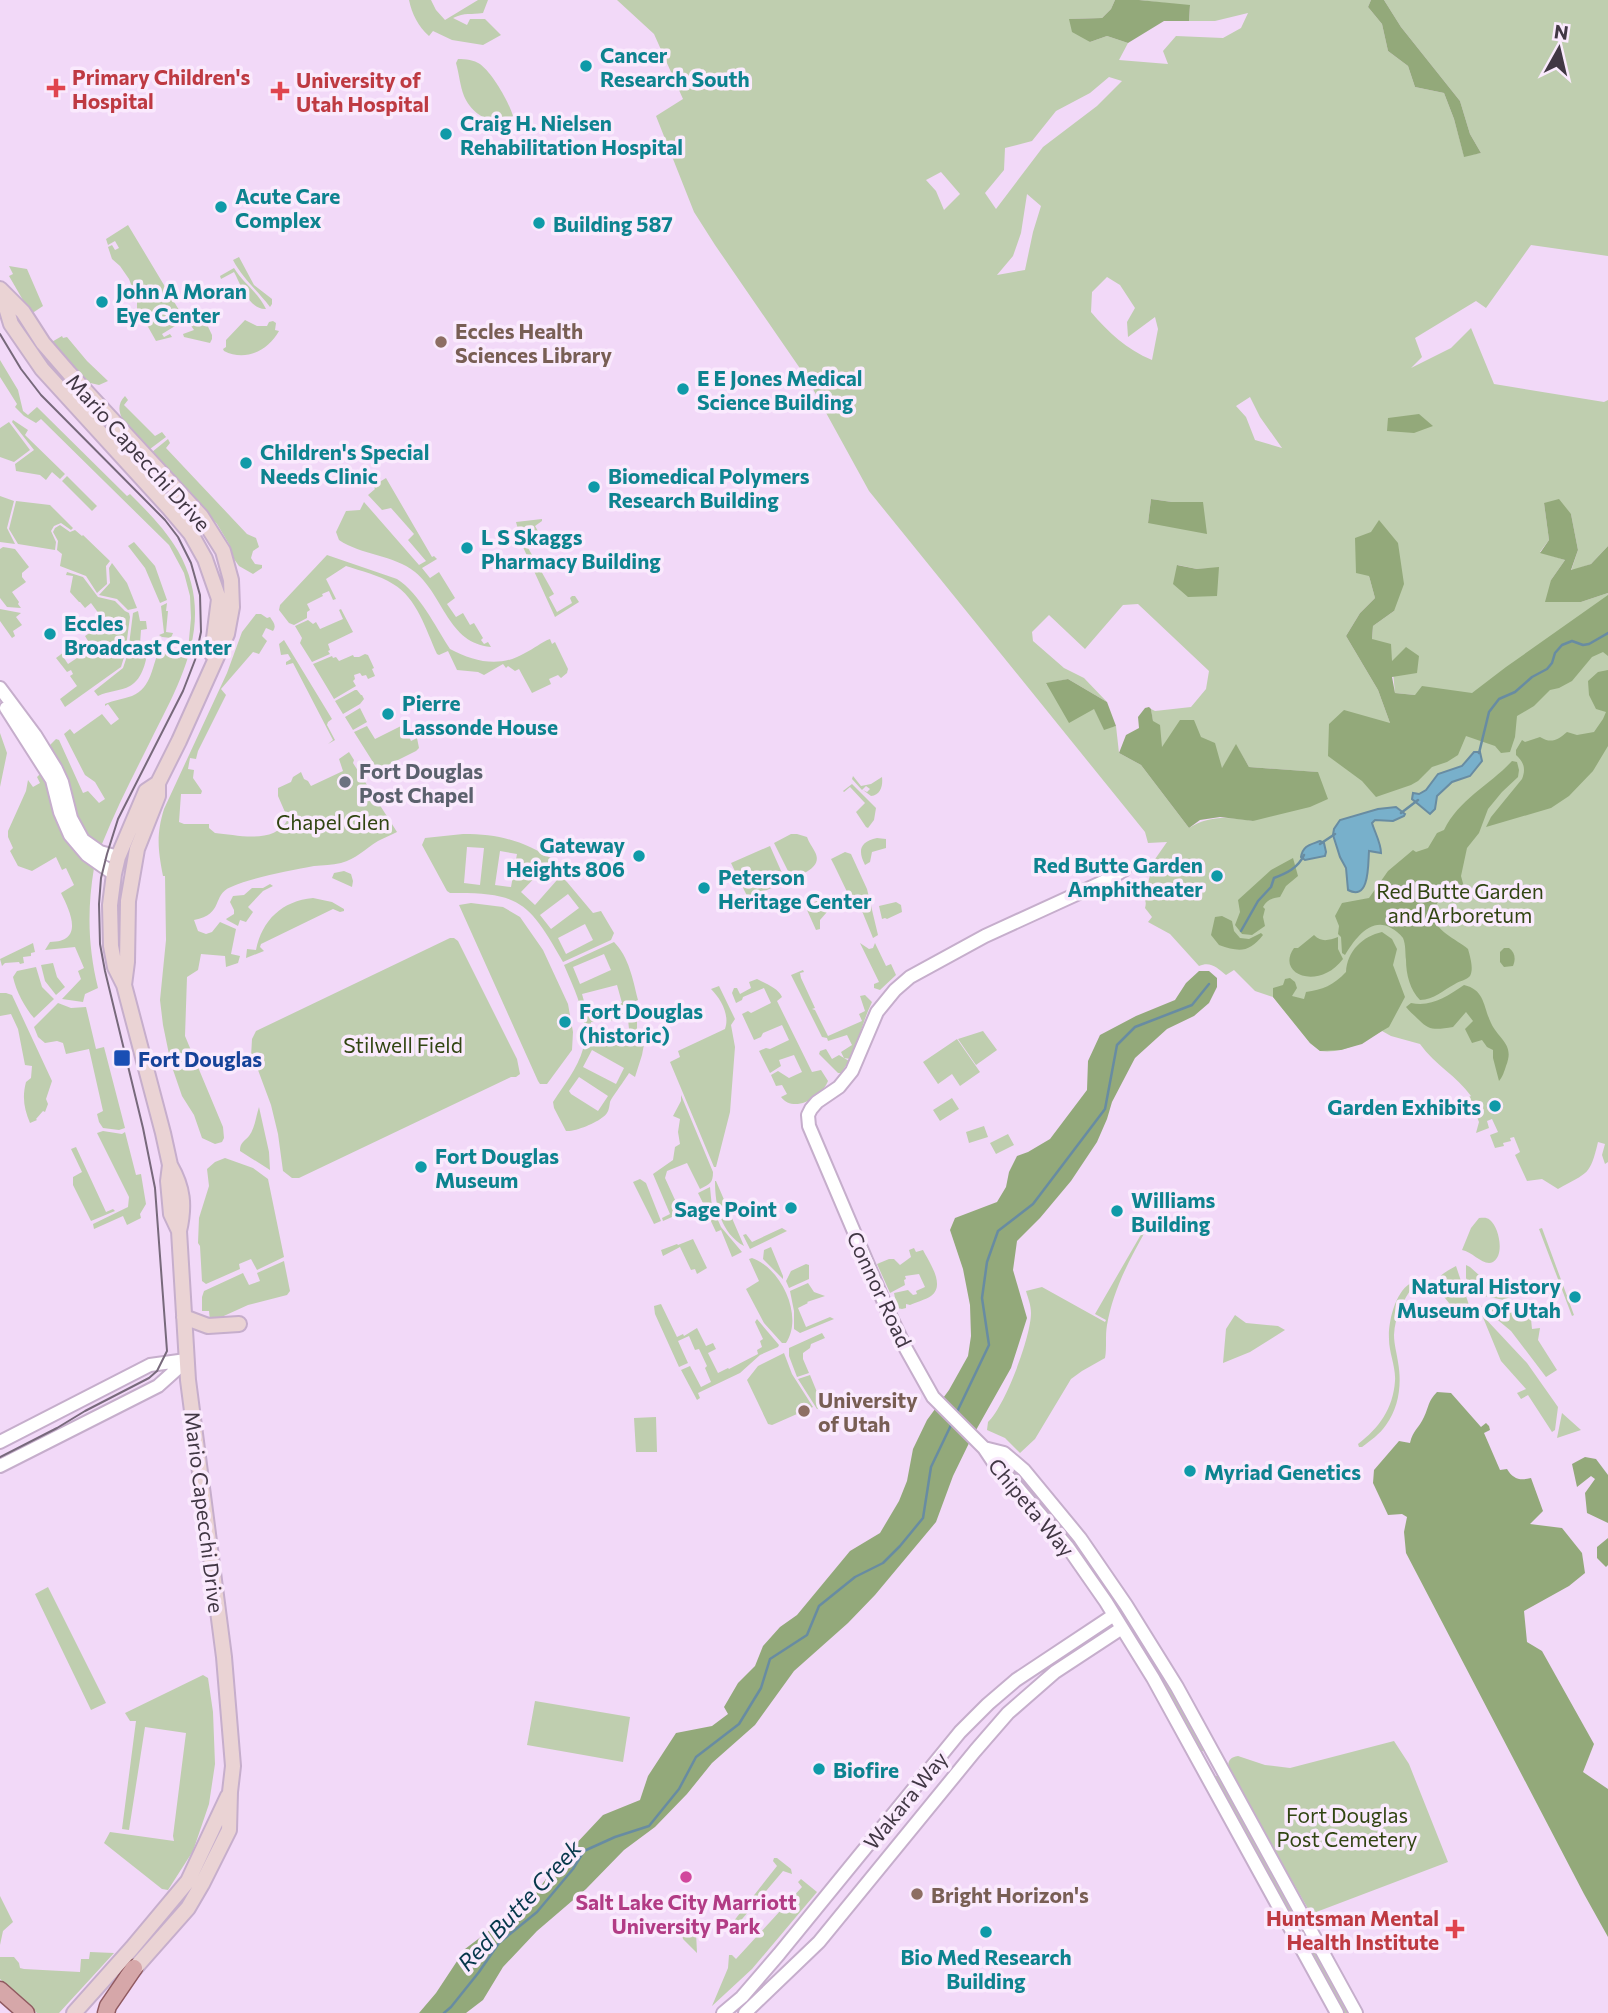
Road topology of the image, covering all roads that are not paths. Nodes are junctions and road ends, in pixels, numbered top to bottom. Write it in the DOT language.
graph roads {
  1 [pos="0,289"];
  2 [pos="0,688"];
  3 [pos="0,698"];
  4 [pos="158,783"];
  5 [pos="118,857"];
  6 [pos="1124,870"];
  7 [pos="114,874"];
  8 [pos="126,970"];
  9 [pos="124,985"];
  10 [pos="170,1165"];
  11 [pos="179,1231"];
  12 [pos="184,1317"];
  13 [pos="239,1324"];
  14 [pos="187,1360"];
  15 [pos="0,1442"];
  16 [pos="984,1448"];
  17 [pos="0,1466"];
  18 [pos="1114,1615"];
  19 [pos="1122,1628"];
  20 [pos="230,1792"];
  21 [pos="134,1968"];
  22 [pos="0,1990"];
  23 [pos="26,2013"];
  24 [pos="74,2013"];
  25 [pos="97,2013"];
  26 [pos="106,2013"];
  27 [pos="723,2013"];
  28 [pos="745,2013"];
  29 [pos="1337,2013"];
  30 [pos="1356,2013"];
  1 -- 4 [label="main road, Mario Capecchi Drive"];
  2 -- 5 [label="street"];
  3 -- 7 [label="street"];
  4 -- 5 [label="main road, Mario Capecchi Drive"];
  4 -- 8 [label="main road, Mario Capecchi Drive"];
  5 -- 7 [label="main road, Mario Capecchi Drive"];
  5 -- 8 [label="main road"];
  6 -- 16 [label="street, Connor Road"];
  7 -- 9 [label="main road, Mario Capecchi Drive"];
  8 -- 9 [label="main road, Mario Capecchi Drive"];
  9 -- 10 [label="main road, Mario Capecchi Drive"];
  10 -- 11 [label="main road, Mario Capecchi Drive"];
  10 -- 11 [label="main road, Mario Capecchi Drive"];
  11 -- 12 [label="main road, Mario Capecchi Drive"];
  12 -- 13 [label="main road"];
  12 -- 14 [label="main road, Mario Capecchi Drive"];
  14 -- 15 [label="street"];
  14 -- 17 [label="street"];
  14 -- 20 [label="main road, Mario Capecchi Drive"];
  16 -- 18 [label="street, Chipeta Way"];
  16 -- 30 [label="street, Chipeta Way"];
  18 -- 19 [label="street, Chipeta Way"];
  18 -- 27 [label="street, Wakara Way"];
  19 -- 28 [label="street, Wakara Way"];
  19 -- 29 [label="street, Chipeta Way"];
  20 -- 21 [label="main road, Mario Capecchi Drive"];
  20 -- 24 [label="main road, Mario Capecchi Drive"];
  21 -- 25 [label="main road, Mario Capecchi Drive"];
  21 -- 26 [label="main road"];
  22 -- 23 [label="main road"];
}
